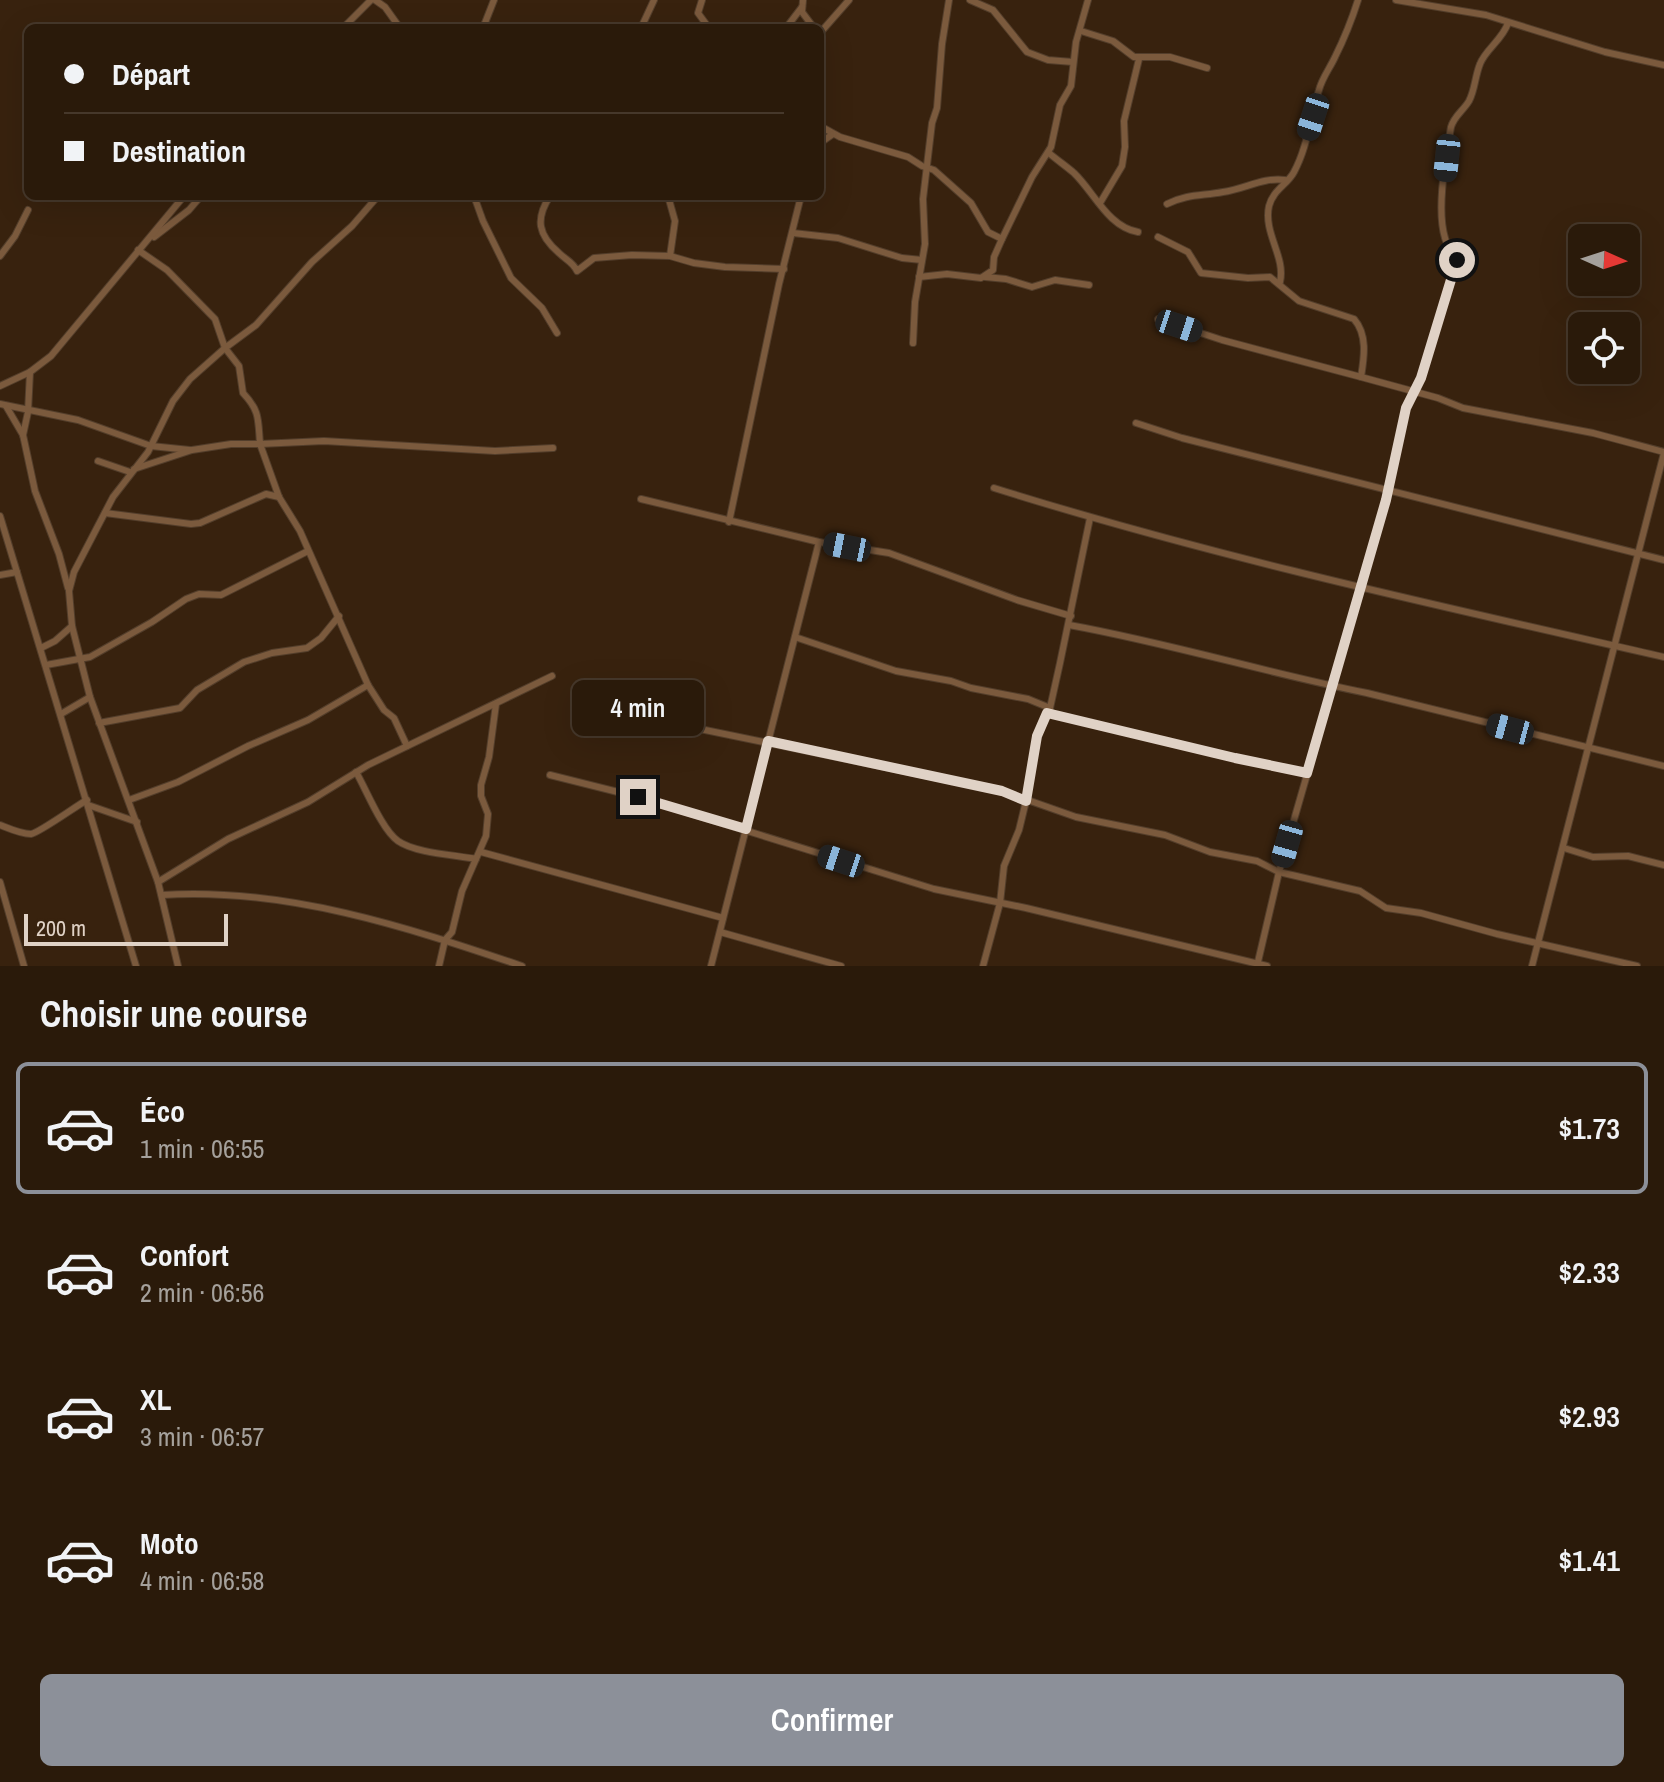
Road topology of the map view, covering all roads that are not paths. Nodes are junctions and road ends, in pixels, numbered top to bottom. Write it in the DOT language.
graph roads {
  1 [pos="373,0"];
  2 [pos="494,0"];
  3 [pos="654,0"];
  4 [pos="702,0"];
  5 [pos="849,0"];
  6 [pos="949,0"];
  7 [pos="970,0"];
  8 [pos="1088,0"];
  9 [pos="1358,0"];
  10 [pos="1396,0"];
  11 [pos="802,4"];
  12 [pos="1508,23"];
  13 [pos="347,24"];
  14 [pos="397,24"];
  15 [pos="485,24"];
  16 [pos="643,24"];
  17 [pos="706,24"];
  18 [pos="789,24"];
  19 [pos="811,24"];
  20 [pos="824,28"];
  21 [pos="1081,31"];
  22 [pos="1139,59"];
  23 [pos="1073,62"];
  24 [pos="1664,65"];
  25 [pos="1207,68"];
  26 [pos="824,128"];
  27 [pos="833,134"];
  28 [pos="824,140"];
  29 [pos="1049,153"];
  30 [pos="927,169"];
  31 [pos="1285,180"];
  32 [pos="181,200"];
  33 [pos="198,200"];
  34 [pos="375,200"];
  35 [pos="475,200"];
  36 [pos="548,200"];
  37 [pos="669,200"];
  38 [pos="800,200"];
  39 [pos="1100,203"];
  40 [pos="1167,204"];
  41 [pos="28,210"];
  42 [pos="1138,232"];
  43 [pos="793,233"];
  44 [pos="1158,237"];
  45 [pos="1002,239"];
  46 [pos="139,250"];
  47 [pos="0,256"];
  48 [pos="670,256"];
  49 [pos="922,260"];
  50 [pos="784,269"];
  51 [pos="919,277"];
  52 [pos="985,277"];
  53 [pos="1280,282"];
  54 [pos="1089,285"];
  55 [pos="1158,319"];
  56 [pos="557,333"];
  57 [pos="913,343"];
  58 [pos="225,348"];
  59 [pos="30,372"];
  60 [pos="1361,377"];
  61 [pos="0,386"];
  62 [pos="1414,391"];
  63 [pos="3,405"];
  64 [pos="28,412"];
  65 [pos="1136,423"];
  66 [pos="23,435"];
  67 [pos="260,444"];
  68 [pos="151,446"];
  69 [pos="553,448"];
  70 [pos="192,450"];
  71 [pos="1664,453"];
  72 [pos="98,461"];
  73 [pos="132,471"];
  74 [pos="994,488"];
  75 [pos="1388,489"];
  76 [pos="279,497"];
  77 [pos="641,499"];
  78 [pos="105,513"];
  79 [pos="0,516"];
  80 [pos="1090,518"];
  81 [pos="729,522"];
  82 [pos="819,542"];
  83 [pos="308,551"];
  84 [pos="1638,554"];
  85 [pos="1664,560"];
  86 [pos="17,572"];
  87 [pos="0,575"];
  88 [pos="1359,588"];
  89 [pos="69,591"];
  90 [pos="339,616"];
  91 [pos="1071,616"];
  92 [pos="1069,625"];
  93 [pos="72,626"];
  94 [pos="795,637"];
  95 [pos="1615,646"];
  96 [pos="41,648"];
  97 [pos="1664,657"];
  98 [pos="80,659"];
  99 [pos="46,665"];
  100 [pos="552,676"];
  101 [pos="368,685"];
  102 [pos="1331,687"];
  103 [pos="90,697"];
  104 [pos="496,704"];
  105 [pos="603,709"];
  106 [pos="1048,710"];
  107 [pos="61,714"];
  108 [pos="99,723"];
  109 [pos="768,741"];
  110 [pos="407,746"];
  111 [pos="1588,748"];
  112 [pos="1664,766"];
  113 [pos="356,772"];
  114 [pos="1307,773"];
  115 [pos="550,775"];
  116 [pos="129,800"];
  117 [pos="1026,801"];
  118 [pos="87,803"];
  119 [pos="137,822"];
  120 [pos="0,825"];
  121 [pos="746,829"];
  122 [pos="1564,848"];
  123 [pos="478,856"];
  124 [pos="1664,865"];
  125 [pos="1279,872"];
  126 [pos="0,882"];
  127 [pos="158,882"];
  128 [pos="162,895"];
  129 [pos="1000,903"];
  130 [pos="723,918"];
  131 [pos="720,932"];
  132 [pos="445,940"];
  133 [pos="1539,944"];
  134 [pos="1257,965"];
  135 [pos="24,966"];
  136 [pos="136,966"];
  137 [pos="178,966"];
  138 [pos="439,966"];
  139 [pos="522,966"];
  140 [pos="711,966"];
  141 [pos="841,966"];
  142 [pos="983,966"];
  143 [pos="1267,966"];
  144 [pos="1532,966"];
  145 [pos="1637,966"];
  1 -- 13 [label="street"];
  1 -- 14 [label="street"];
  2 -- 15 [label="street"];
  3 -- 16 [label="street"];
  4 -- 17 [label="street"];
  5 -- 20 [label="street"];
  6 -- 30 [label="street"];
  7 -- 23 [label="street"];
  8 -- 21 [label="street"];
  9 -- 31 [label="street"];
  10 -- 12 [label="street"];
  11 -- 18 [label="street"];
  11 -- 19 [label="street"];
  12 -- 24 [label="street"];
  12 -- 62 [label="street"];
  21 -- 22 [label="street"];
  21 -- 23 [label="street"];
  22 -- 25 [label="street"];
  22 -- 39 [label="street"];
  23 -- 29 [label="street"];
  26 -- 27 [label="street"];
  27 -- 28 [label="street"];
  27 -- 30 [label="street"];
  29 -- 39 [label="street"];
  29 -- 45 [label="street"];
  30 -- 45 [label="street"];
  30 -- 49 [label="street"];
  31 -- 40 [label="street"];
  31 -- 53 [label="street"];
  32 -- 46 [label="street"];
  33 -- 46 [label="street"];
  34 -- 58 [label="street"];
  35 -- 56 [label="street"];
  36 -- 48 [label="street"];
  37 -- 48 [label="street"];
  38 -- 43 [label="street"];
  39 -- 42 [label="street"];
  41 -- 47 [label="street"];
  43 -- 49 [label="street"];
  43 -- 50 [label="street"];
  44 -- 53 [label="street"];
  45 -- 52 [label="street"];
  46 -- 58 [label="street"];
  46 -- 59 [label="street"];
  48 -- 50 [label="street"];
  49 -- 51 [label="street"];
  50 -- 81 [label="street"];
  51 -- 52 [label="street"];
  51 -- 57 [label="street"];
  52 -- 54 [label="street"];
  53 -- 60 [label="street"];
  55 -- 60 [label="street"];
  58 -- 67 [label="street"];
  58 -- 68 [label="street"];
  59 -- 61 [label="street"];
  59 -- 64 [label="street"];
  60 -- 62 [label="street"];
  62 -- 71 [label="street"];
  62 -- 75 [label="street"];
  63 -- 64 [label="street"];
  63 -- 66 [label="street"];
  64 -- 66 [label="street"];
  64 -- 68 [label="street"];
  65 -- 75 [label="street"];
  66 -- 89 [label="street"];
  67 -- 69 [label="street"];
  67 -- 70 [label="street"];
  67 -- 76 [label="street"];
  68 -- 70 [label="street"];
  68 -- 73 [label="street"];
  70 -- 73 [label="street"];
  71 -- 84 [label="street"];
  72 -- 73 [label="street"];
  73 -- 78 [label="street"];
  74 -- 80 [label="street"];
  75 -- 84 [label="street"];
  75 -- 88 [label="street"];
  76 -- 78 [label="street"];
  76 -- 83 [label="street"];
  77 -- 81 [label="street"];
  78 -- 89 [label="street"];
  79 -- 86 [label="street"];
  80 -- 88 [label="street"];
  80 -- 91 [label="street"];
  81 -- 82 [label="street"];
  82 -- 91 [label="street"];
  82 -- 94 [label="street"];
  83 -- 90 [label="street"];
  83 -- 98 [label="street"];
  84 -- 85 [label="street"];
  84 -- 95 [label="street"];
  86 -- 87 [label="street"];
  86 -- 96 [label="street"];
  88 -- 95 [label="street"];
  88 -- 102 [label="street"];
  89 -- 93 [label="street"];
  90 -- 101 [label="street"];
  90 -- 108 [label="street"];
  91 -- 92 [label="street"];
  92 -- 102 [label="street"];
  92 -- 106 [label="street"];
  93 -- 96 [label="street"];
  93 -- 98 [label="street"];
  94 -- 106 [label="street"];
  94 -- 109 [label="street"];
  95 -- 97 [label="street"];
  95 -- 111 [label="street"];
  96 -- 99 [label="street"];
  98 -- 99 [label="street"];
  98 -- 103 [label="street"];
  99 -- 107 [label="street"];
  100 -- 104 [label="street"];
  101 -- 110 [label="street"];
  101 -- 116 [label="street"];
  102 -- 111 [label="street"];
  102 -- 114 [label="street"];
  103 -- 107 [label="street"];
  103 -- 108 [label="street"];
  104 -- 110 [label="street"];
  104 -- 123 [label="street"];
  105 -- 109 [label="street"];
  106 -- 114 [label="street"];
  106 -- 117 [label="street"];
  107 -- 118 [label="street"];
  108 -- 116 [label="street"];
  109 -- 117 [label="street"];
  109 -- 121 [label="street"];
  110 -- 113 [label="street"];
  111 -- 112 [label="street"];
  111 -- 122 [label="street"];
  113 -- 123 [label="street"];
  113 -- 127 [label="street"];
  114 -- 125 [label="street"];
  115 -- 121 [label="street"];
  116 -- 119 [label="street"];
  117 -- 125 [label="street"];
  117 -- 129 [label="street"];
  118 -- 119 [label="street"];
  118 -- 120 [label="street"];
  118 -- 136 [label="street"];
  119 -- 127 [label="street"];
  121 -- 129 [label="street"];
  121 -- 130 [label="street"];
  122 -- 124 [label="street"];
  122 -- 133 [label="street"];
  123 -- 130 [label="street"];
  123 -- 132 [label="street"];
  125 -- 133 [label="street"];
  125 -- 134 [label="street"];
  126 -- 135 [label="street"];
  127 -- 128 [label="street"];
  128 -- 132 [label="street"];
  128 -- 137 [label="street"];
  129 -- 134 [label="street"];
  129 -- 142 [label="street"];
  130 -- 131 [label="street"];
  131 -- 140 [label="street"];
  131 -- 141 [label="street"];
  132 -- 138 [label="street"];
  132 -- 139 [label="street"];
  133 -- 144 [label="street"];
  133 -- 145 [label="street"];
  134 -- 143 [label="street"];
}
